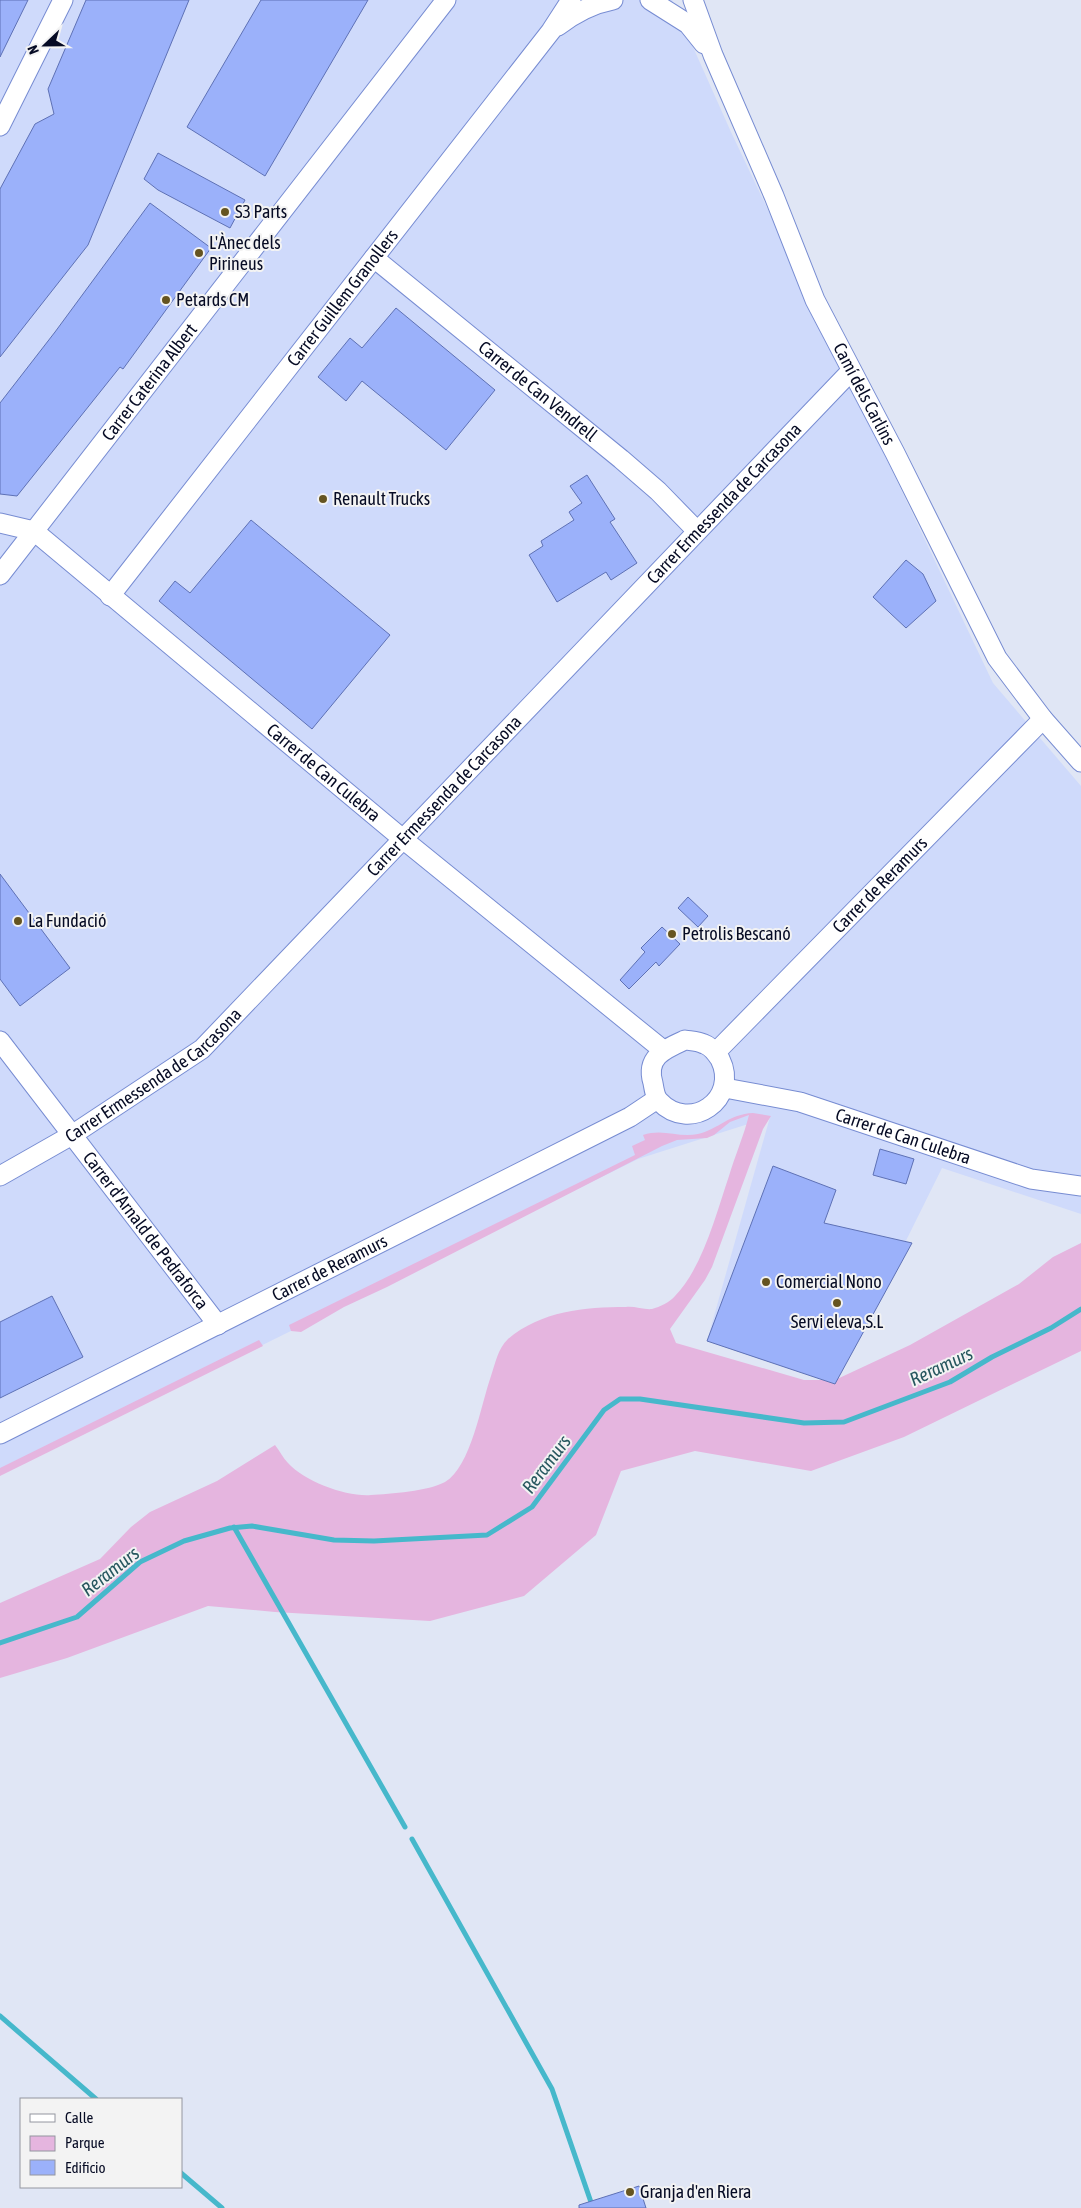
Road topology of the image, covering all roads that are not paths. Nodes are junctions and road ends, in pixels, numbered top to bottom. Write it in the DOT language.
graph roads {
  1 [pos="62,0"];
  2 [pos="446,0"];
  3 [pos="571,0"];
  4 [pos="613,0"];
  5 [pos="650,0"];
  6 [pos="693,0"];
  7 [pos="552,31"];
  8 [pos="713,55"];
  9 [pos="0,126"];
  10 [pos="374,258"];
  11 [pos="851,371"];
  12 [pos="0,524"];
  13 [pos="34,531"];
  14 [pos="697,531"];
  15 [pos="0,576"];
  16 [pos="110,596"];
  17 [pos="1043,718"];
  18 [pos="1081,762"];
  19 [pos="404,840"];
  20 [pos="0,1041"];
  21 [pos="663,1050"];
  22 [pos="716,1052"];
  23 [pos="725,1088"];
  24 [pos="657,1099"];
  25 [pos="72,1135"];
  26 [pos="0,1176"];
  27 [pos="1081,1186"];
  28 [pos="218,1325"];
  29 [pos="0,1434"];
  1 -- 9 [label="street"];
  2 -- 13 [label="street, Carrer Caterina Albert"];
  3 -- 7 [label="street, Carrer Guillem Granollers"];
  4 -- 7 [label="street"];
  5 -- 8 [label="street"];
  6 -- 8 [label="street, Camí dels Carlins"];
  7 -- 10 [label="street, Carrer Guillem Granollers"];
  8 -- 11 [label="street, Camí dels Carlins"];
  10 -- 14 [label="street, Carrer de Can Vendrell"];
  10 -- 16 [label="street, Carrer Guillem Granollers"];
  11 -- 14 [label="street, Carrer Ermessenda de Carcasona"];
  11 -- 17 [label="street, Camí dels Carlins"];
  12 -- 13 [label="street"];
  13 -- 15 [label="street, Carrer Caterina Albert"];
  13 -- 16 [label="street, Carrer de Can Culebra"];
  14 -- 19 [label="street, Carrer Ermessenda de Carcasona"];
  16 -- 19 [label="street, Carrer de Can Culebra"];
  17 -- 18 [label="street, Camí dels Carlins"];
  17 -- 22 [label="street, Carrer de Reramurs"];
  19 -- 21 [label="street, Carrer de Can Culebra"];
  19 -- 25 [label="street, Carrer Ermessenda de Carcasona"];
  20 -- 25 [label="street, Carrer d'Arnald de Pedraforca"];
  21 -- 22 [label="street"];
  21 -- 24 [label="street"];
  22 -- 23 [label="street"];
  23 -- 24 [label="street"];
  23 -- 27 [label="street, Carrer de Can Culebra"];
  24 -- 28 [label="street, Carrer de Reramurs"];
  25 -- 26 [label="street, Carrer Ermessenda de Carcasona"];
  25 -- 28 [label="street, Carrer d'Arnald de Pedraforca"];
  28 -- 29 [label="street, Carrer de Reramurs"];
}
